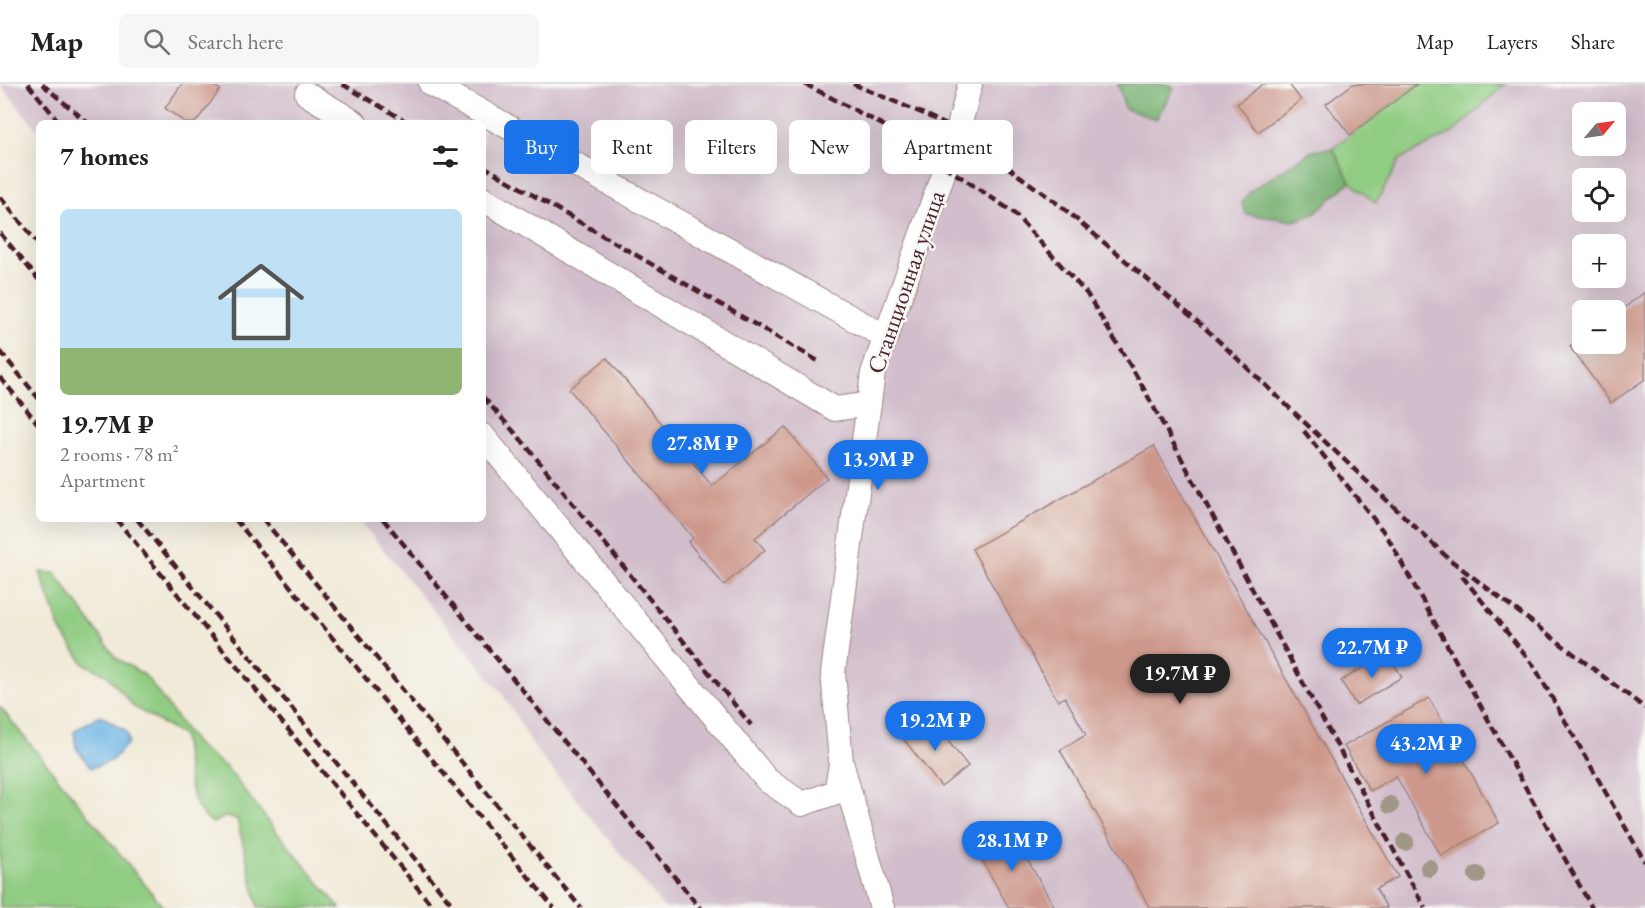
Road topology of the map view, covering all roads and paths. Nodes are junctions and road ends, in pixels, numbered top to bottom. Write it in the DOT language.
graph roads {
  1 [pos="430,84"];
  2 [pos="970,84"];
  3 [pos="307,94"];
  4 [pos="350,120"];
  5 [pos="486,201"];
  6 [pos="886,337"];
  7 [pos="869,404"];
  8 [pos="486,440"];
  9 [pos="841,762"];
  10 [pos="882,908"];
  1 -- 6 [label="street"];
  2 -- 6 [label="street, Станционная улица"];
  3 -- 4 [label="street"];
  5 -- 7 [label="street"];
  6 -- 7 [label="street, Станционная улица"];
  7 -- 9 [label="street, Станционная улица"];
  8 -- 9 [label="street"];
  9 -- 10 [label="street, Станционная улица"];
}
